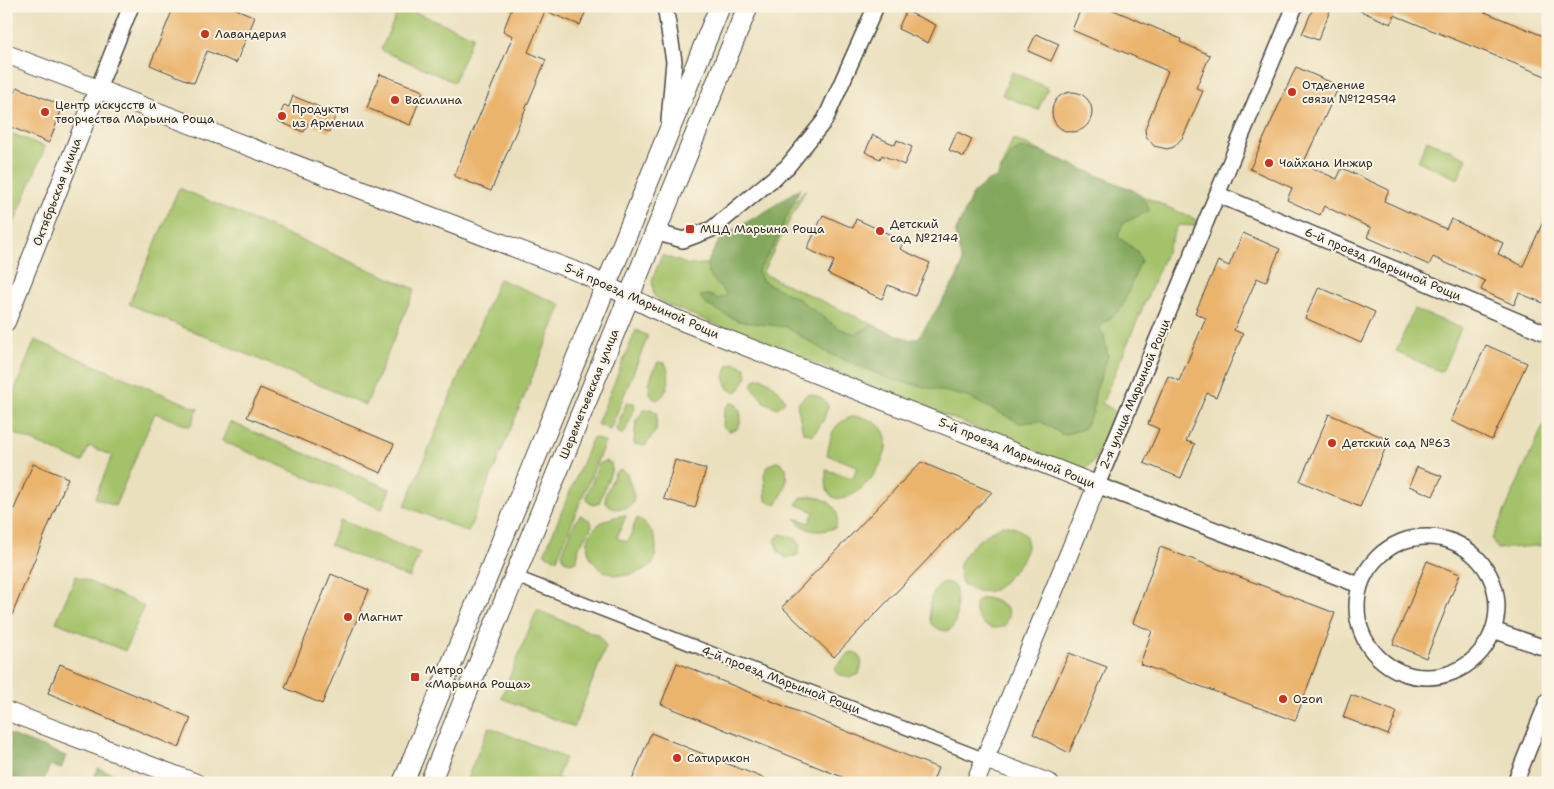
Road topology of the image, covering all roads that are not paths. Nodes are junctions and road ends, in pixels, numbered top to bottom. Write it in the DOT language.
graph roads {
  1 [pos="131,6"];
  2 [pos="666,6"];
  3 [pos="720,6"];
  4 [pos="748,6"];
  5 [pos="876,6"];
  6 [pos="1295,6"];
  7 [pos="6,54"];
  8 [pos="98,89"];
  9 [pos="668,131"];
  10 [pos="1219,194"];
  11 [pos="655,232"];
  12 [pos="606,285"];
  13 [pos="629,296"];
  14 [pos="6,322"];
  15 [pos="1548,334"];
  16 [pos="1097,485"];
  17 [pos="514,576"];
  18 [pos="1360,585"];
  19 [pos="1493,630"];
  20 [pos="1548,649"];
  21 [pos="1548,700"];
  22 [pos="6,710"];
  23 [pos="985,758"];
  24 [pos="196,783"];
  25 [pos="403,783"];
  26 [pos="430,783"];
  27 [pos="975,783"];
  28 [pos="1049,783"];
  29 [pos="1514,783"];
  1 -- 8 [label="street, Октябрьская улица"];
  2 -- 9 [label="street"];
  3 -- 9 [label="main road, Шереметьевская улица"];
  4 -- 11 [label="main road, Шереметьевская улица"];
  5 -- 11 [label="street"];
  6 -- 10 [label="street, 2-я улица Марьиной Рощи"];
  7 -- 8 [label="street, 5-й проезд Марьиной Рощи"];
  8 -- 12 [label="street, 5-й проезд Марьиной Рощи"];
  8 -- 14 [label="street, Октябрьская улица"];
  9 -- 12 [label="main road, Шереметьевская улица"];
  10 -- 15 [label="street, 6-й проезд Марьиной Рощи"];
  10 -- 16 [label="street, 2-я улица Марьиной Рощи"];
  11 -- 13 [label="main road, Шереметьевская улица"];
  12 -- 13 [label="street, 5-й проезд Марьиной Рощи"];
  12 -- 25 [label="main road, Шереметьевская улица"];
  13 -- 16 [label="street, 5-й проезд Марьиной Рощи"];
  13 -- 17 [label="main road, Шереметьевская улица"];
  16 -- 18 [label="street, 5-й проезд Марьиной Рощи"];
  16 -- 23 [label="street, 2-я улица Марьиной Рощи"];
  17 -- 23 [label="street, 4-й проезд Марьиной Рощи"];
  17 -- 26 [label="main road, Шереметьевская улица"];
  18 -- 19 [label="street"];
  18 -- 19 [label="street"];
  19 -- 20 [label="street"];
  21 -- 29 [label="street"];
  22 -- 24 [label="street"];
  23 -- 27 [label="street, 2-я улица Марьиной Рощи"];
  23 -- 28 [label="street, 4-й проезд Марьиной Рощи"];
}
